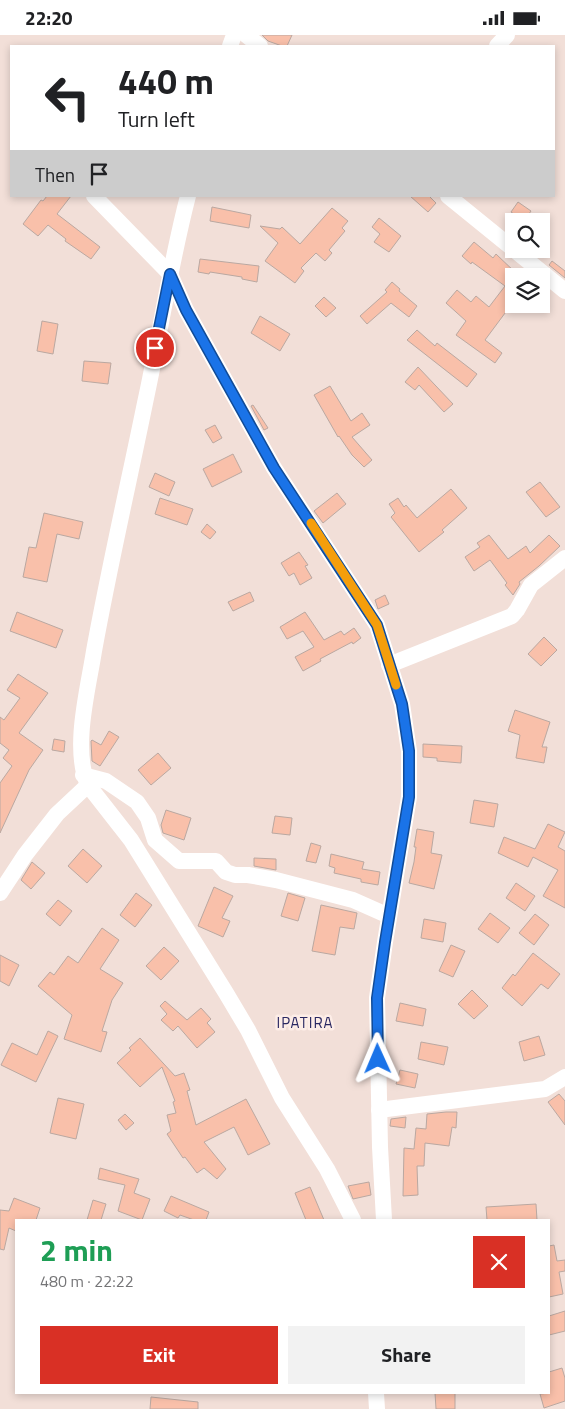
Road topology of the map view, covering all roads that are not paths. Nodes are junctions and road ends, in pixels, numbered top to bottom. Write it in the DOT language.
graph roads {
  1 [pos="246,35"];
  2 [pos="507,35"];
  3 [pos="259,45"];
  4 [pos="498,45"];
  5 [pos="95,197"];
  6 [pos="188,197"];
  7 [pos="449,197"];
  8 [pos="170,274"];
  9 [pos="565,291"];
  10 [pos="565,557"];
  11 [pos="389,665"];
  12 [pos="86,780"];
  13 [pos="0,893"];
  14 [pos="389,916"];
  15 [pos="565,1077"];
  16 [pos="379,1110"];
  17 [pos="352,1219"];
  18 [pos="384,1219"];
  19 [pos="376,1394"];
  20 [pos="377,1409"];
  1 -- 3 [label="street"];
  2 -- 4 [label="street"];
  5 -- 8 [label="street"];
  6 -- 8 [label="street"];
  7 -- 9 [label="street"];
  8 -- 11 [label="street"];
  8 -- 12 [label="street"];
  10 -- 11 [label="street"];
  11 -- 14 [label="street"];
  12 -- 13 [label="street"];
  12 -- 14 [label="street"];
  12 -- 17 [label="street"];
  14 -- 16 [label="street"];
  15 -- 16 [label="street"];
  16 -- 18 [label="street"];
  19 -- 20 [label="street"];
}
